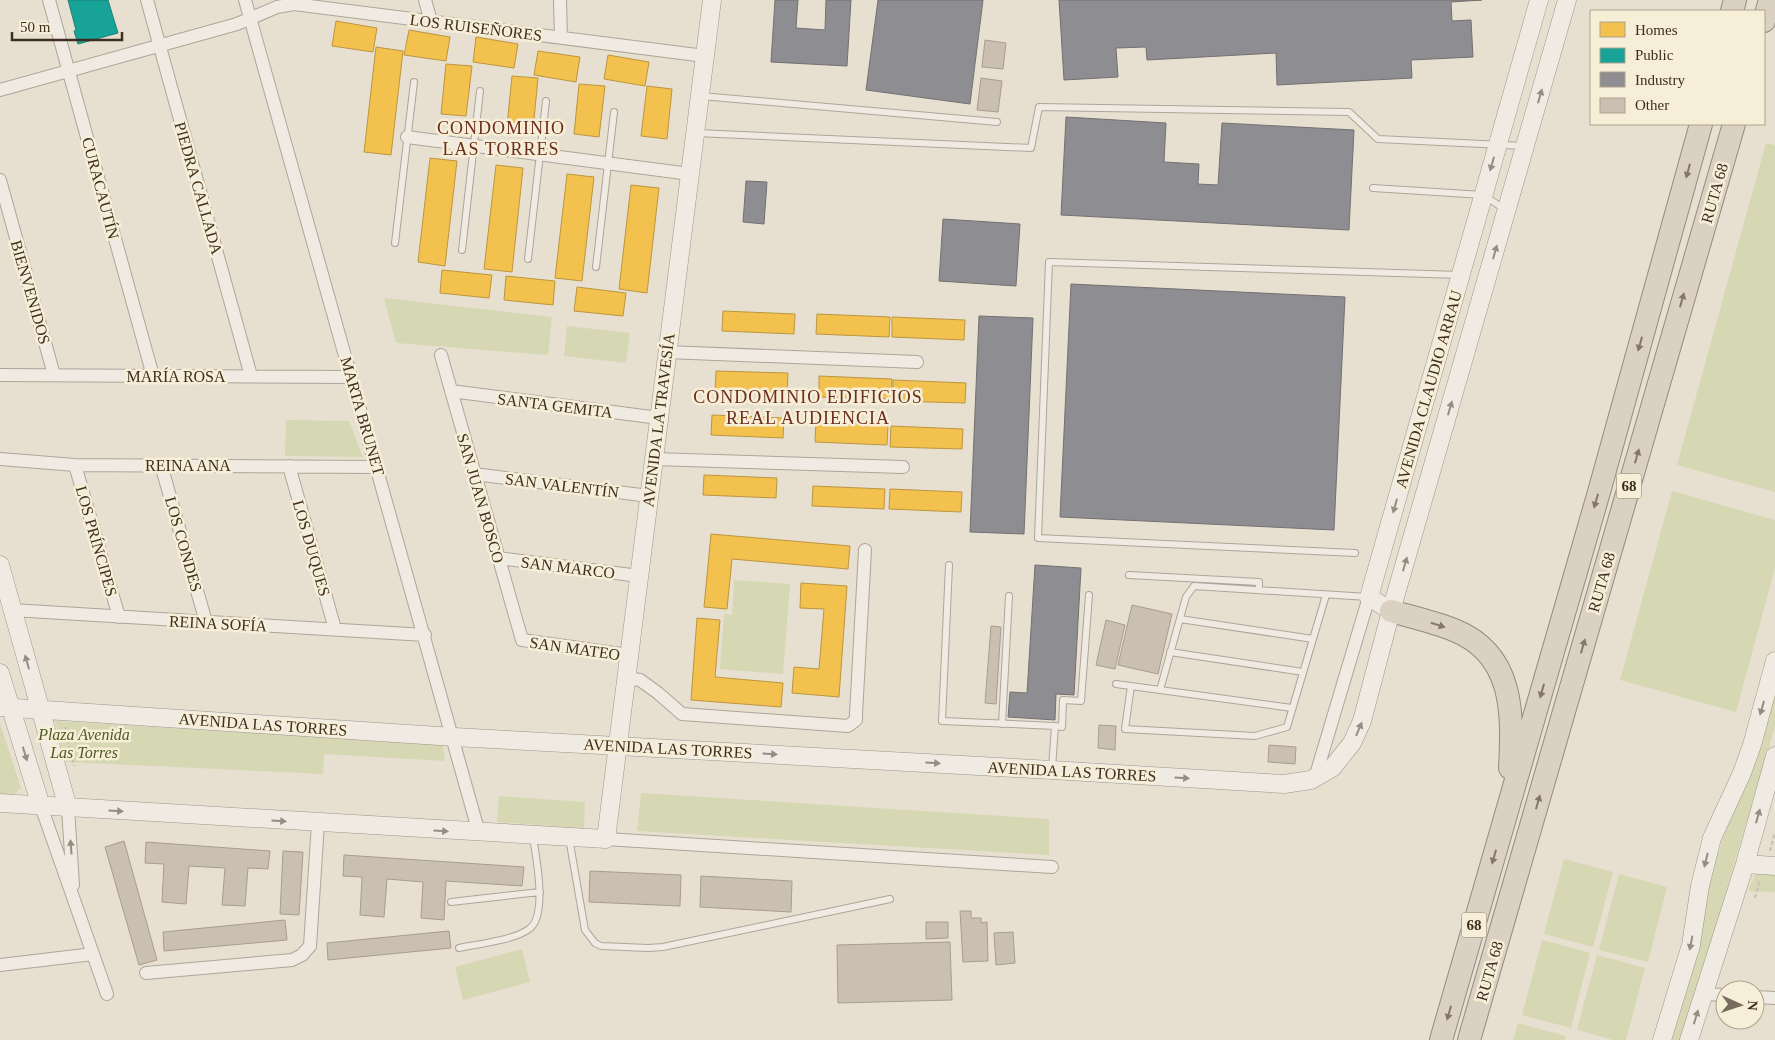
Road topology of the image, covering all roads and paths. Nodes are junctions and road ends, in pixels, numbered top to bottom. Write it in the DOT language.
graph roads {
  1 [pos="49,0"];
  2 [pos="147,0"];
  3 [pos="245,0"];
  4 [pos="425,0"];
  5 [pos="560,0"];
  6 [pos="712,0"];
  7 [pos="1539,0"];
  8 [pos="1567,0"];
  9 [pos="1770,0"];
  10 [pos="1765,18"];
  11 [pos="250,19"];
  12 [pos="431,21"];
  13 [pos="561,38"];
  14 [pos="160,46"];
  15 [pos="705,56"];
  16 [pos="69,71"];
  17 [pos="414,82"];
  18 [pos="0,90"];
  19 [pos="480,91"];
  20 [pos="700,96"];
  21 [pos="546,101"];
  22 [pos="614,112"];
  23 [pos="997,122"];
  24 [pos="1700,125"];
  25 [pos="1734,125"];
  26 [pos="695,133"];
  27 [pos="407,137"];
  28 [pos="1498,143"];
  29 [pos="474,146"];
  30 [pos="1526,146"];
  31 [pos="540,154"];
  32 [pos="608,163"];
  33 [pos="690,174"];
  34 [pos="0,180"];
  35 [pos="1373,188"];
  36 [pos="1482,195"];
  37 [pos="1507,210"];
  38 [pos="395,243"];
  39 [pos="462,250"];
  40 [pos="528,259"];
  41 [pos="596,267"];
  42 [pos="1460,275"];
  43 [pos="667,352"];
  44 [pos="441,355"];
  45 [pos="917,362"];
  46 [pos="0,375"];
  47 [pos="54,375"];
  48 [pos="153,376"];
  49 [pos="251,376"];
  50 [pos="351,377"];
  51 [pos="451,392"];
  52 [pos="659,418"];
  53 [pos="654,459"];
  54 [pos="0,460"];
  55 [pos="75,464"];
  56 [pos="161,465"];
  57 [pos="289,466"];
  58 [pos="377,467"];
  59 [pos="903,467"];
  60 [pos="474,474"];
  61 [pos="649,496"];
  62 [pos="865,550"];
  63 [pos="1355,553"];
  64 [pos="498,558"];
  65 [pos="0,565"];
  66 [pos="949,565"];
  67 [pos="1129,575"];
  68 [pos="639,576"];
  69 [pos="1259,590"];
  70 [pos="1326,594"];
  71 [pos="1089,595"];
  72 [pos="1009,596"];
  73 [pos="1369,597"];
  74 [pos="12,610"];
  75 [pos="1391,611"];
  76 [pos="119,617"];
  77 [pos="1180,619"];
  78 [pos="206,622"];
  79 [pos="335,629"];
  80 [pos="424,635"];
  81 [pos="1313,639"];
  82 [pos="522,640"];
  83 [pos="1170,652"];
  84 [pos="628,655"];
  85 [pos="1775,662"];
  86 [pos="1303,672"];
  87 [pos="0,673"];
  88 [pos="626,678"];
  89 [pos="1116,684"];
  90 [pos="1131,686"];
  91 [pos="1160,690"];
  92 [pos="5,707"];
  93 [pos="1292,708"];
  94 [pos="41,709"];
  95 [pos="1002,724"];
  96 [pos="1055,726"];
  97 [pos="454,737"];
  98 [pos="617,745"];
  99 [pos="1775,756"];
  100 [pos="1332,768"];
  101 [pos="1052,770"];
  102 [pos="1315,778"];
  103 [pos="0,803"];
  104 [pos="41,806"];
  105 [pos="68,808"];
  106 [pos="1507,810"];
  107 [pos="318,823"];
  108 [pos="480,833"];
  109 [pos="532,835"];
  110 [pos="569,837"];
  111 [pos="606,839"];
  112 [pos="1744,864"];
  113 [pos="1775,866"];
  114 [pos="1052,867"];
  115 [pos="540,892"];
  116 [pos="890,899"];
  117 [pos="75,902"];
  118 [pos="451,902"];
  119 [pos="460,948"];
  120 [pos="93,954"];
  121 [pos="0,965"];
  122 [pos="146,973"];
  123 [pos="107,994"];
  124 [pos="1703,994"];
  125 [pos="1715,995"];
  126 [pos="1441,1040"];
  127 [pos="1469,1040"];
  128 [pos="1662,1040"];
  129 [pos="1689,1040"];
  1 -- 16 [label="street, CURACAUTÍN"];
  2 -- 14 [label="street, PIEDRA CALLADA"];
  3 -- 11 [label="street, MARTA BRUNET"];
  4 -- 12 [label="street"];
  5 -- 13 [label="street"];
  6 -- 15 [label="street, AVENIDA LA TRAVESÍA"];
  7 -- 28 [label="street, AVENIDA CLAUDIO ARRAU"];
  30 -- 8 [label="street, AVENIDA CLAUDIO ARRAU, one-way"];
  9 -- 10 [label="highway"];
  11 -- 12 [label="street, LOS RUISEÑORES"];
  11 -- 14 [label="street, LOS RUISEÑORES"];
  11 -- 50 [label="street, MARTA BRUNET"];
  12 -- 13 [label="street, LOS RUISEÑORES"];
  13 -- 15 [label="street, LOS RUISEÑORES"];
  14 -- 16 [label="street, LOS RUISEÑORES"];
  14 -- 49 [label="street, PIEDRA CALLADA"];
  15 -- 20 [label="street, AVENIDA LA TRAVESÍA"];
  16 -- 18 [label="street, LOS RUISEÑORES"];
  16 -- 48 [label="street, CURACAUTÍN"];
  17 -- 27 [label="lane"];
  19 -- 29 [label="lane"];
  20 -- 23 [label="lane"];
  20 -- 26 [label="street, AVENIDA LA TRAVESÍA"];
  21 -- 31 [label="lane"];
  22 -- 32 [label="lane"];
  24 -- 106 [label="highway, RUTA 68 / 68, one-way"];
  127 -- 25 [label="highway, RUTA 68 / 68, one-way"];
  26 -- 28 [label="lane"];
  26 -- 33 [label="street, AVENIDA LA TRAVESÍA"];
  27 -- 29 [label="street"];
  27 -- 38 [label="lane"];
  28 -- 30 [label="lane"];
  28 -- 36 [label="street, AVENIDA CLAUDIO ARRAU, one-way"];
  29 -- 31 [label="street"];
  29 -- 39 [label="lane"];
  30 -- 37 [label="street, AVENIDA CLAUDIO ARRAU"];
  31 -- 32 [label="street"];
  31 -- 40 [label="lane"];
  32 -- 33 [label="street"];
  32 -- 41 [label="lane"];
  33 -- 43 [label="street, AVENIDA LA TRAVESÍA"];
  34 -- 47 [label="street, BIENVENIDOS"];
  35 -- 36 [label="lane"];
  36 -- 37 [label="lane"];
  36 -- 42 [label="street, AVENIDA CLAUDIO ARRAU"];
  75 -- 37 [label="street, AVENIDA CLAUDIO ARRAU, one-way"];
  42 -- 63 [label="lane"];
  42 -- 73 [label="street, AVENIDA CLAUDIO ARRAU, one-way"];
  43 -- 45 [label="street"];
  43 -- 52 [label="street, AVENIDA LA TRAVESÍA"];
  44 -- 51 [label="street, SAN JUAN BOSCO"];
  46 -- 47 [label="street, MARÍA ROSA"];
  47 -- 48 [label="street, MARÍA ROSA"];
  48 -- 49 [label="street, MARÍA ROSA"];
  49 -- 50 [label="street, MARÍA ROSA"];
  50 -- 58 [label="street, MARTA BRUNET"];
  51 -- 52 [label="street, SANTA GEMITA"];
  51 -- 60 [label="street, SAN JUAN BOSCO"];
  52 -- 53 [label="street, AVENIDA LA TRAVESÍA"];
  53 -- 59 [label="street"];
  53 -- 61 [label="street, AVENIDA LA TRAVESÍA"];
  54 -- 55 [label="street, REINA ANA"];
  55 -- 56 [label="street, REINA ANA"];
  55 -- 76 [label="street, LOS PRÍNCIPES"];
  56 -- 57 [label="street, REINA ANA"];
  56 -- 78 [label="street, LOS CONDES"];
  57 -- 58 [label="street, REINA ANA"];
  57 -- 79 [label="street, LOS DUQUES"];
  58 -- 80 [label="street, MARTA BRUNET"];
  60 -- 61 [label="street, SAN VALENTÍN"];
  60 -- 64 [label="street, SAN JUAN BOSCO"];
  61 -- 68 [label="street, AVENIDA LA TRAVESÍA"];
  62 -- 88 [label="street"];
  64 -- 68 [label="street, SAN MARCO"];
  64 -- 82 [label="street, SAN JUAN BOSCO"];
  65 -- 74 [label="street"];
  66 -- 95 [label="lane"];
  67 -- 69 [label="lane"];
  68 -- 84 [label="street, AVENIDA LA TRAVESÍA"];
  69 -- 70 [label="lane"];
  69 -- 77 [label="lane"];
  70 -- 73 [label="lane"];
  70 -- 81 [label="lane"];
  71 -- 96 [label="lane"];
  72 -- 95 [label="lane"];
  73 -- 75 [label="street"];
  73 -- 102 [label="street, AVENIDA CLAUDIO ARRAU"];
  74 -- 76 [label="street, REINA SOFÍA"];
  94 -- 74 [label="street, one-way"];
  100 -- 75 [label="street, AVENIDA CLAUDIO ARRAU, one-way"];
  75 -- 106 [label="highway, one-way"];
  76 -- 78 [label="street, REINA SOFÍA"];
  77 -- 81 [label="lane"];
  77 -- 83 [label="lane"];
  78 -- 79 [label="street, REINA SOFÍA"];
  79 -- 80 [label="street, REINA SOFÍA"];
  80 -- 97 [label="street, MARTA BRUNET"];
  81 -- 86 [label="lane"];
  82 -- 84 [label="street, SAN MATEO"];
  83 -- 86 [label="lane"];
  83 -- 91 [label="lane"];
  84 -- 88 [label="street, AVENIDA LA TRAVESÍA"];
  85 -- 128 [label="street, one-way"];
  86 -- 93 [label="lane"];
  87 -- 92 [label="street"];
  88 -- 98 [label="street, AVENIDA LA TRAVESÍA"];
  89 -- 90 [label="lane"];
  90 -- 91 [label="lane"];
  90 -- 93 [label="lane"];
  91 -- 93 [label="lane"];
  92 -- 94 [label="street, AVENIDA LAS TORRES"];
  92 -- 104 [label="street, one-way"];
  94 -- 97 [label="street, AVENIDA LAS TORRES"];
  94 -- 105 [label="street"];
  95 -- 96 [label="lane"];
  96 -- 101 [label="lane"];
  97 -- 98 [label="street, AVENIDA LAS TORRES"];
  97 -- 108 [label="street, MARTA BRUNET"];
  98 -- 101 [label="street, AVENIDA LAS TORRES, one-way"];
  98 -- 111 [label="street, AVENIDA LA TRAVESÍA"];
  112 -- 99 [label="street, one-way"];
  100 -- 102 [label="street, AVENIDA LAS TORRES"];
  101 -- 102 [label="street, AVENIDA LAS TORRES, one-way"];
  103 -- 104 [label="street"];
  104 -- 105 [label="street"];
  104 -- 117 [label="street"];
  105 -- 107 [label="street, one-way"];
  117 -- 105 [label="street, one-way"];
  106 -- 126 [label="highway, RUTA 68 / 68, one-way"];
  107 -- 108 [label="street, one-way"];
  107 -- 122 [label="street"];
  108 -- 109 [label="street"];
  109 -- 110 [label="street"];
  109 -- 115 [label="lane"];
  110 -- 111 [label="street"];
  110 -- 116 [label="lane"];
  111 -- 114 [label="street"];
  112 -- 113 [label="street"];
  112 -- 124 [label="street"];
  115 -- 118 [label="lane"];
  115 -- 119 [label="lane"];
  117 -- 120 [label="street"];
  120 -- 121 [label="street"];
  120 -- 123 [label="street"];
  124 -- 125 [label="street"];
  129 -- 124 [label="street, one-way"];
}
